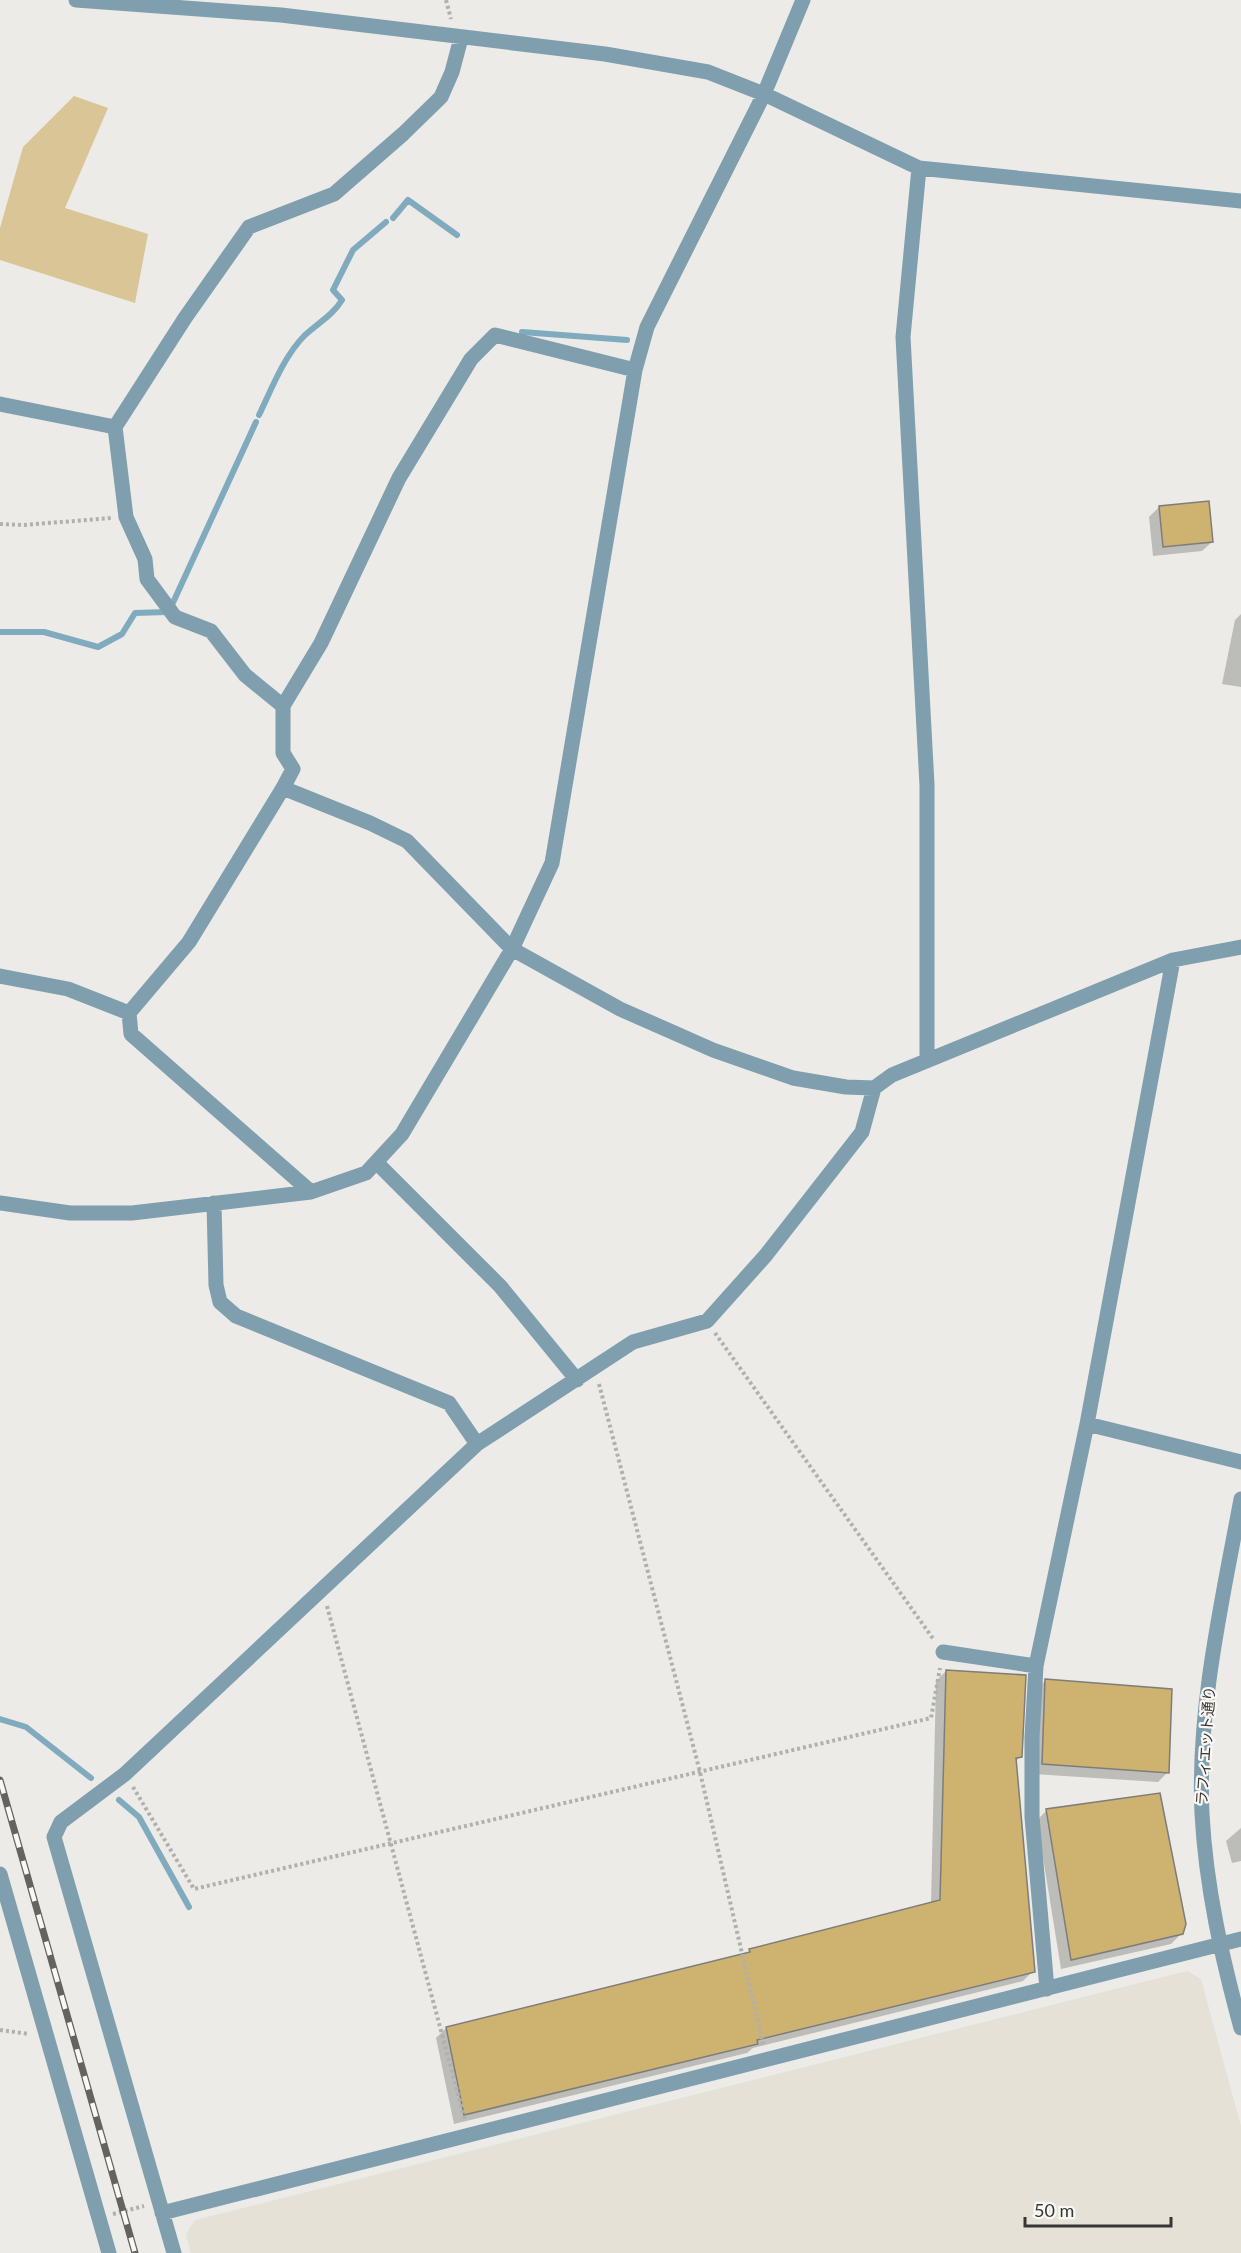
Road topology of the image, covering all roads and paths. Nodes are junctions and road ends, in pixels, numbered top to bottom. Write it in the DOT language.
graph roads {
  1 [pos="76,0"];
  2 [pos="803,0"];
  3 [pos="461,38"];
  4 [pos="764,94"];
  5 [pos="919,168"];
  6 [pos="1241,201"];
  7 [pos="635,370"];
  8 [pos="0,404"];
  9 [pos="115,427"];
  10 [pos="126,517"];
  11 [pos="0,524"];
  12 [pos="283,706"];
  13 [pos="283,788"];
  14 [pos="1241,946"];
  15 [pos="512,949"];
  16 [pos="1173,960"];
  17 [pos="0,976"];
  18 [pos="129,1013"];
  19 [pos="927,1060"];
  20 [pos="874,1088"];
  21 [pos="376,1162"];
  22 [pos="311,1191"];
  23 [pos="0,1203"];
  24 [pos="214,1203"];
  25 [pos="706,1321"];
  26 [pos="595,1369"];
  27 [pos="577,1380"];
  28 [pos="1087,1424"];
  29 [pos="477,1444"];
  30 [pos="1241,1462"];
  31 [pos="1241,1499"];
  32 [pos="322,1590"];
  33 [pos="943,1652"];
  34 [pos="1036,1666"];
  35 [pos="700,1772"];
  36 [pos="125,1774"];
  37 [pos="393,1845"];
  38 [pos="0,1874"];
  39 [pos="1241,1939"];
  40 [pos="1218,1945"];
  41 [pos="1047,1989"];
  42 [pos="1241,2028"];
  43 [pos="0,2030"];
  44 [pos="45,2036"];
  45 [pos="767,2059"];
  46 [pos="469,2136"];
  47 [pos="160,2207"];
  48 [pos="99,2218"];
  49 [pos="109,2253"];
  50 [pos="174,2253"];
  1 -- 3 [label="street"];
  2 -- 4 [label="street"];
  3 -- 4 [label="street"];
  3 -- 9 [label="street"];
  4 -- 5 [label="street"];
  4 -- 7 [label="street"];
  5 -- 6 [label="street"];
  5 -- 19 [label="street"];
  7 -- 12 [label="street"];
  7 -- 15 [label="street"];
  8 -- 9 [label="street"];
  9 -- 10 [label="street"];
  10 -- 11 [label="path"];
  10 -- 12 [label="street"];
  12 -- 13 [label="street"];
  13 -- 15 [label="street"];
  13 -- 18 [label="street"];
  14 -- 16 [label="street"];
  15 -- 20 [label="street"];
  15 -- 21 [label="street"];
  16 -- 19 [label="street"];
  16 -- 28 [label="street"];
  17 -- 18 [label="street"];
  18 -- 22 [label="street"];
  19 -- 20 [label="street"];
  20 -- 25 [label="street"];
  21 -- 22 [label="street"];
  21 -- 27 [label="street"];
  22 -- 24 [label="street"];
  23 -- 24 [label="street"];
  24 -- 29 [label="street"];
  25 -- 26 [label="street"];
  25 -- 33 [label="path"];
  26 -- 27 [label="street"];
  26 -- 35 [label="path"];
  27 -- 29 [label="street"];
  28 -- 30 [label="street"];
  28 -- 34 [label="street"];
  29 -- 32 [label="street"];
  31 -- 40 [label="street, ラフィエット通り"];
  32 -- 36 [label="street"];
  32 -- 37 [label="path"];
  33 -- 34 [label="street"];
  33 -- 35 [label="path"];
  34 -- 41 [label="street"];
  35 -- 37 [label="path"];
  35 -- 45 [label="path"];
  36 -- 37 [label="path"];
  36 -- 47 [label="street"];
  37 -- 46 [label="path"];
  38 -- 44 [label="street"];
  39 -- 40 [label="street"];
  40 -- 41 [label="street"];
  40 -- 42 [label="street, ラフィエット通り"];
  41 -- 45 [label="street"];
  43 -- 44 [label="path"];
  44 -- 48 [label="street"];
  45 -- 46 [label="street"];
  46 -- 47 [label="street"];
  47 -- 48 [label="path"];
  47 -- 50 [label="street"];
  48 -- 49 [label="street"];
}
